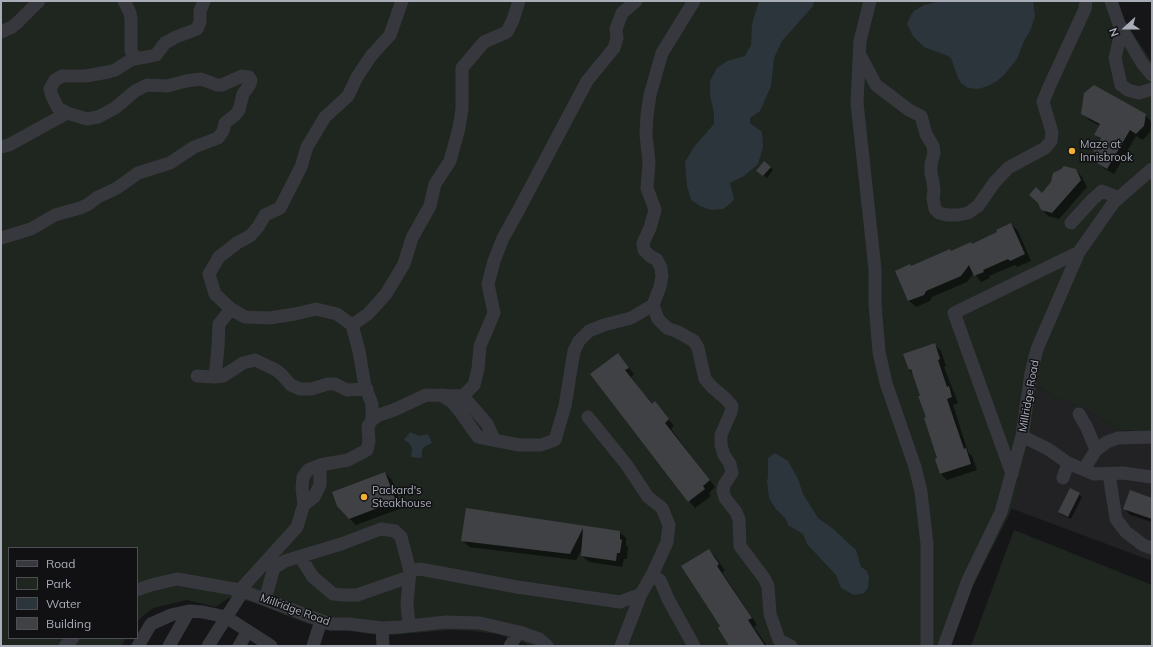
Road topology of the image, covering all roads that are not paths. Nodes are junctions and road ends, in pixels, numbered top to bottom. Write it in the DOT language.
graph roads {
  1 [pos="38,1"];
  2 [pos="124,1"];
  3 [pos="204,1"];
  4 [pos="402,1"];
  5 [pos="519,1"];
  6 [pos="636,1"];
  7 [pos="694,1"];
  8 [pos="870,1"];
  9 [pos="1086,1"];
  10 [pos="1111,1"];
  11 [pos="1122,28"];
  12 [pos="1,32"];
  13 [pos="860,55"];
  14 [pos="138,58"];
  15 [pos="1152,75"];
  16 [pos="1152,89"];
  17 [pos="67,113"];
  18 [pos="1,147"];
  19 [pos="1152,169"];
  20 [pos="1119,198"];
  21 [pos="1071,223"];
  22 [pos="1,238"];
  23 [pos="1079,252"];
  24 [pos="653,305"];
  25 [pos="231,310"];
  26 [pos="352,326"];
  27 [pos="197,376"];
  28 [pos="214,377"];
  29 [pos="367,389"];
  30 [pos="441,395"];
  31 [pos="463,396"];
  32 [pos="1079,414"];
  33 [pos="588,417"];
  34 [pos="372,420"];
  35 [pos="1022,436"];
  36 [pos="1152,436"];
  37 [pos="494,439"];
  38 [pos="1096,450"];
  39 [pos="1068,463"];
  40 [pos="320,464"];
  41 [pos="1084,469"];
  42 [pos="1012,474"];
  43 [pos="1109,474"];
  44 [pos="1152,477"];
  45 [pos="1063,478"];
  46 [pos="310,486"];
  47 [pos="304,505"];
  48 [pos="1152,548"];
  49 [pos="302,556"];
  50 [pos="410,574"];
  51 [pos="651,576"];
  52 [pos="138,590"];
  53 [pos="241,591"];
  54 [pos="641,594"];
  55 [pos="265,599"];
  56 [pos="189,611"];
  57 [pos="226,617"];
  58 [pos="321,621"];
  59 [pos="409,626"];
  60 [pos="382,628"];
  61 [pos="248,631"];
  62 [pos="519,632"];
  63 [pos="138,646"];
  64 [pos="169,646"];
  65 [pos="208,646"];
  66 [pos="239,646"];
  67 [pos="270,646"];
  68 [pos="313,646"];
  69 [pos="383,646"];
  70 [pos="510,646"];
  71 [pos="547,646"];
  72 [pos="621,646"];
  73 [pos="694,646"];
  74 [pos="791,646"];
  75 [pos="928,646"];
  76 [pos="944,646"];
  1 -- 12 [label="street"];
  2 -- 14 [label="street"];
  3 -- 14 [label="street"];
  4 -- 25 [label="street"];
  5 -- 26 [label="street"];
  6 -- 31 [label="street"];
  7 -- 24 [label="street"];
  8 -- 13 [label="street"];
  9 -- 13 [label="street"];
  10 -- 11 [label="street"];
  11 -- 15 [label="street"];
  11 -- 16 [label="street"];
  13 -- 75 [label="street"];
  14 -- 17 [label="street"];
  17 -- 18 [label="street"];
  17 -- 22 [label="street"];
  19 -- 20 [label="street, Millridge Road"];
  20 -- 21 [label="street"];
  20 -- 23 [label="street, Millridge Road"];
  23 -- 35 [label="street, Millridge Road"];
  23 -- 42 [label="street"];
  24 -- 37 [label="street"];
  24 -- 74 [label="street"];
  25 -- 26 [label="street"];
  25 -- 28 [label="street"];
  26 -- 29 [label="street"];
  27 -- 28 [label="street"];
  28 -- 29 [label="street"];
  29 -- 34 [label="street"];
  30 -- 31 [label="street"];
  30 -- 34 [label="street"];
  30 -- 37 [label="street"];
  31 -- 37 [label="street"];
  32 -- 38 [label="street"];
  33 -- 51 [label="street"];
  34 -- 40 [label="street"];
  35 -- 39 [label="street"];
  35 -- 42 [label="street, Millridge Road"];
  36 -- 38 [label="street"];
  38 -- 41 [label="street"];
  39 -- 41 [label="street"];
  39 -- 45 [label="street"];
  40 -- 47 [label="street"];
  40 -- 47 [label="street"];
  41 -- 43 [label="street"];
  42 -- 76 [label="street, Millridge Road"];
  43 -- 44 [label="street"];
  43 -- 48 [label="street"];
  46 -- 47 [label="street"];
  47 -- 53 [label="street"];
  49 -- 50 [label="street"];
  49 -- 50 [label="street"];
  49 -- 55 [label="street"];
  50 -- 54 [label="street"];
  50 -- 59 [label="street"];
  51 -- 54 [label="street"];
  51 -- 73 [label="street"];
  52 -- 53 [label="street, Millridge Road"];
  53 -- 55 [label="street, Millridge Road"];
  53 -- 57 [label="street"];
  54 -- 72 [label="street"];
  55 -- 58 [label="street, Millridge Road"];
  56 -- 57 [label="street"];
  56 -- 63 [label="street"];
  56 -- 64 [label="street"];
  57 -- 61 [label="street"];
  57 -- 65 [label="street"];
  58 -- 60 [label="street, Millridge Road"];
  58 -- 68 [label="street"];
  59 -- 60 [label="street, Millridge Road"];
  59 -- 62 [label="street, Millridge Road"];
  60 -- 69 [label="street"];
  61 -- 66 [label="street"];
  61 -- 67 [label="street"];
  62 -- 70 [label="street"];
  62 -- 71 [label="street, Millridge Road"];
}
